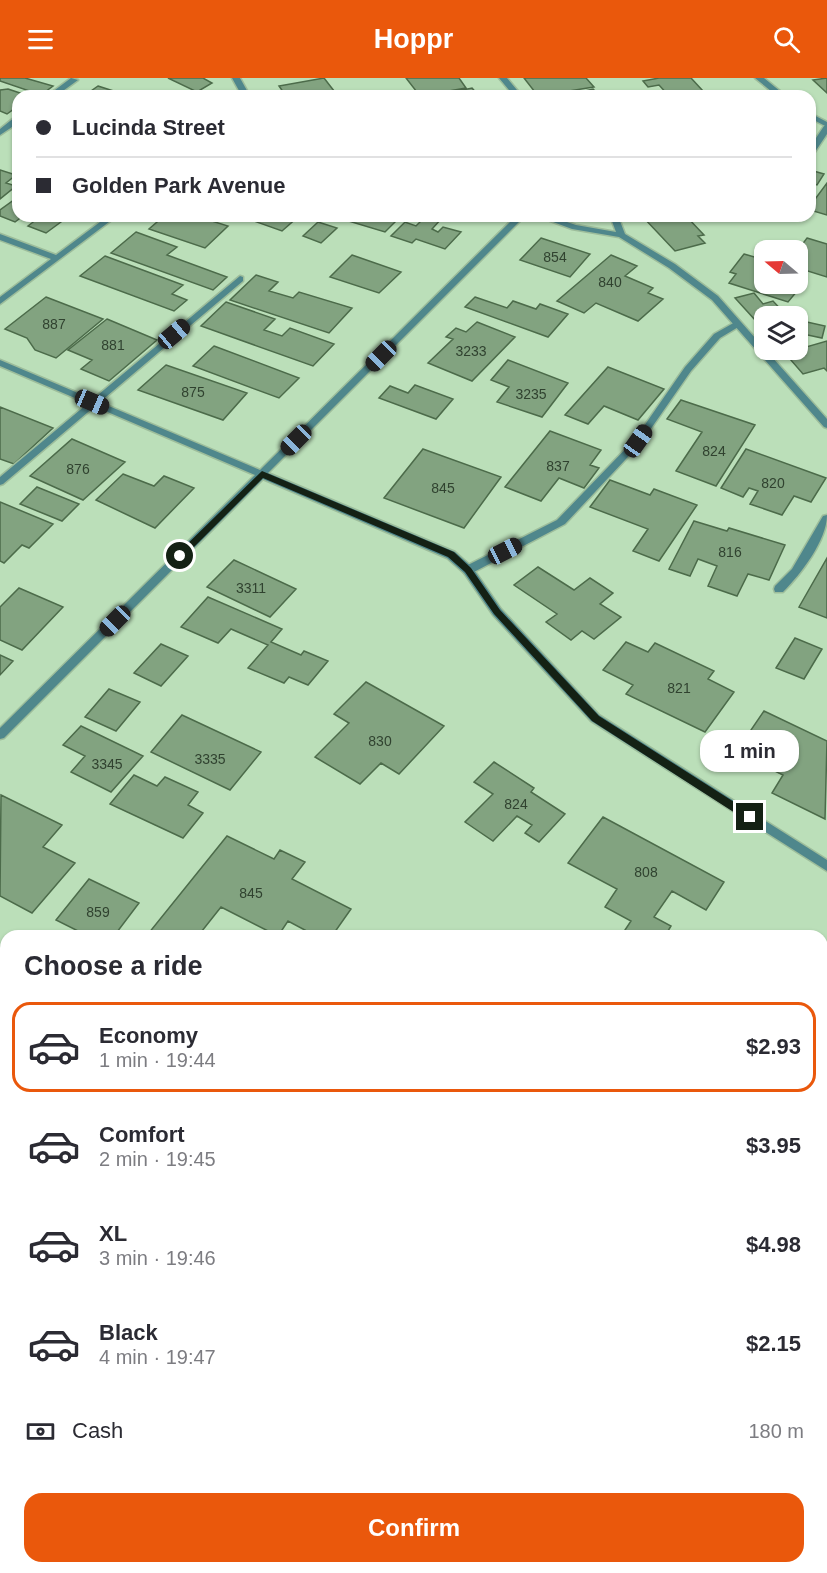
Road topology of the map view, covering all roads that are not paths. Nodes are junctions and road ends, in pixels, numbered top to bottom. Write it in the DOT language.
graph roads {
  1 [pos="503,78"];
  2 [pos="759,78"];
  3 [pos="74,80"];
  4 [pos="60,90"];
  5 [pos="513,90"];
  6 [pos="774,90"];
  7 [pos="827,127"];
  8 [pos="816,144"];
  9 [pos="105,222"];
  10 [pos="515,222"];
  11 [pos="560,222"];
  12 [pos="616,222"];
  13 [pos="621,235"];
  14 [pos="0,237"];
  15 [pos="57,258"];
  16 [pos="240,279"];
  17 [pos="0,301"];
  18 [pos="737,324"];
  19 [pos="0,363"];
  20 [pos="92,402"];
  21 [pos="827,426"];
  22 [pos="262,474"];
  23 [pos="0,482"];
  24 [pos="827,518"];
  25 [pos="468,570"];
  26 [pos="779,589"];
  27 [pos="0,735"];
  28 [pos="827,866"];
  1 -- 5 [label="street"];
  2 -- 6 [label="street"];
  3 -- 4 [label="street"];
  7 -- 8 [label="street"];
  9 -- 15 [label="street"];
  10 -- 22 [label="street"];
  11 -- 13 [label="street"];
  12 -- 13 [label="street"];
  13 -- 18 [label="street"];
  14 -- 15 [label="street"];
  15 -- 17 [label="street"];
  16 -- 20 [label="street"];
  18 -- 21 [label="street"];
  18 -- 25 [label="street"];
  19 -- 20 [label="street"];
  20 -- 22 [label="street"];
  20 -- 23 [label="street"];
  22 -- 25 [label="street"];
  22 -- 27 [label="street"];
  24 -- 26 [label="street"];
  25 -- 28 [label="street"];
}
